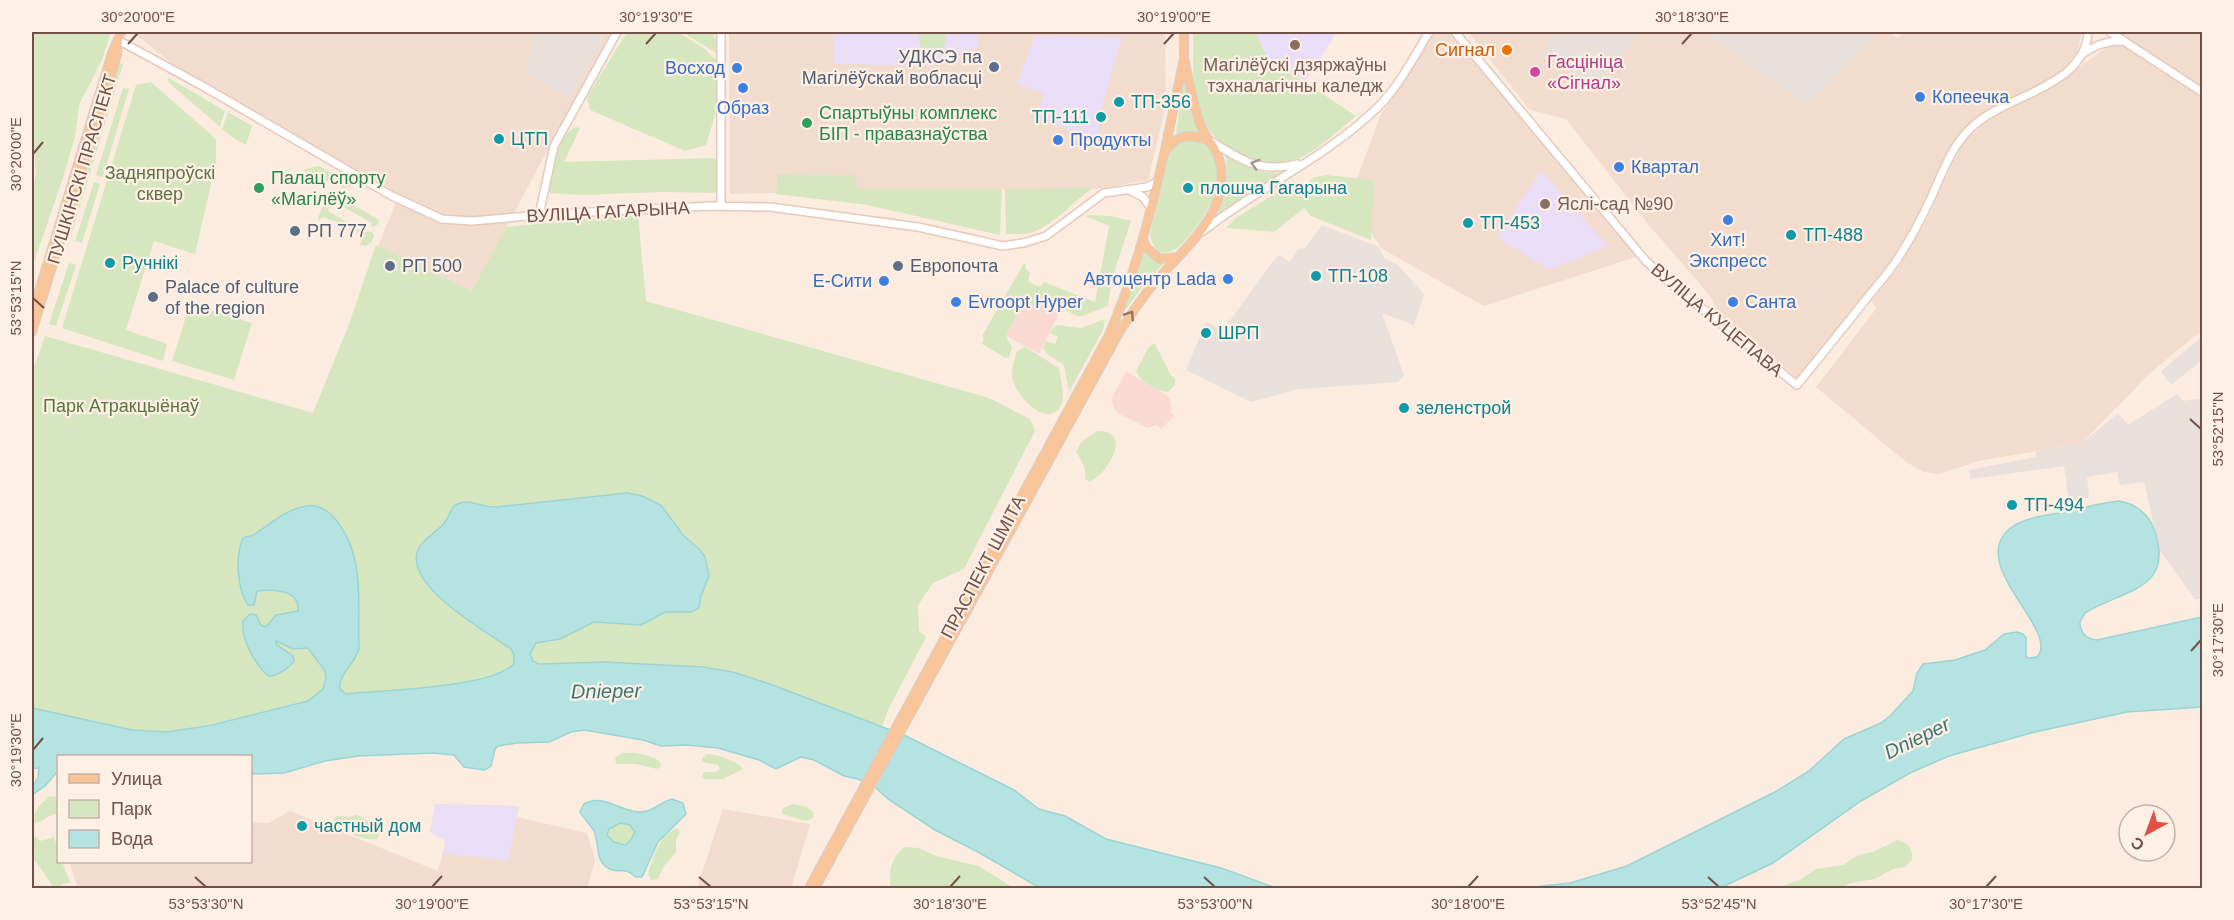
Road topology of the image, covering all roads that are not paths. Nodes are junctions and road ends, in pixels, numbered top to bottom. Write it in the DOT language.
graph roads {
  1 [pos="121,32"];
  2 [pos="617,32"];
  3 [pos="721,32"];
  4 [pos="1184,32"];
  5 [pos="1429,32"];
  6 [pos="1455,32"];
  7 [pos="2088,32"];
  8 [pos="2110,32"];
  9 [pos="118,40"];
  10 [pos="2123,41"];
  11 [pos="2081,55"];
  12 [pos="1184,58"];
  13 [pos="2202,92"];
  14 [pos="1210,141"];
  15 [pos="1164,154"];
  16 [pos="1304,163"];
  17 [pos="1157,182"];
  18 [pos="1126,190"];
  19 [pos="721,206"];
  20 [pos="1151,208"];
  21 [pos="539,215"];
  22 [pos="1202,231"];
  23 [pos="1143,239"];
  24 [pos="1177,257"];
  25 [pos="32,314"];
  26 [pos="32,332"];
  27 [pos="947,640"];
  28 [pos="842,832"];
  29 [pos="809,888"];
  30 [pos="815,888"];
  1 -- 9 [label="main road, ПУШКІНСКІ ПРАСПЕКТ"];
  2 -- 21 [label="main road"];
  3 -- 19 [label="main road"];
  4 -- 12 [label="main road"];
  5 -- 16 [label="main road"];
  6 -- 11 [label="main road, ВУЛІЦА КУЦЕПАВА"];
  7 -- 11 [label="main road"];
  8 -- 10 [label="main road"];
  9 -- 21 [label="main road, ВУЛІЦА ГАГАРЫНА"];
  9 -- 25 [label="main road, ПУШКІНСКІ ПРАСПЕКТ"];
  9 -- 26 [label="main road, ПУШКІНСКІ ПРАСПЕКТ"];
  10 -- 11 [label="main road"];
  10 -- 13 [label="main road"];
  12 -- 14 [label="main road"];
  12 -- 15 [label="main road"];
  14 -- 15 [label="main road"];
  16 -- 14 [label="main road, one-way"];
  14 -- 22 [label="main road, ПРАСПЕКТ ШМІТА"];
  15 -- 17 [label="main road, ПРАСПЕКТ ШМІТА"];
  16 -- 22 [label="main road"];
  17 -- 18 [label="main road, ВУЛІЦА ГАГАРЫНА"];
  17 -- 20 [label="main road, ПРАСПЕКТ ШМІТА"];
  18 -- 19 [label="main road, ВУЛІЦА ГАГАРЫНА"];
  18 -- 20 [label="main road"];
  19 -- 21 [label="main road, ВУЛІЦА ГАГАРЫНА"];
  20 -- 23 [label="main road, ПРАСПЕКТ ШМІТА"];
  22 -- 24 [label="main road, ПРАСПЕКТ ШМІТА"];
  23 -- 24 [label="main road"];
  23 -- 27 [label="main road, ПРАСПЕКТ ШМІТА"];
  27 -- 24 [label="main road, ПРАСПЕКТ ШМІТА, one-way"];
  27 -- 28 [label="main road, ПРАСПЕКТ ШМІТА"];
  28 -- 29 [label="main road, ПРАСПЕКТ ШМІТА"];
  28 -- 30 [label="main road, ПРАСПЕКТ ШМІТА"];
}
